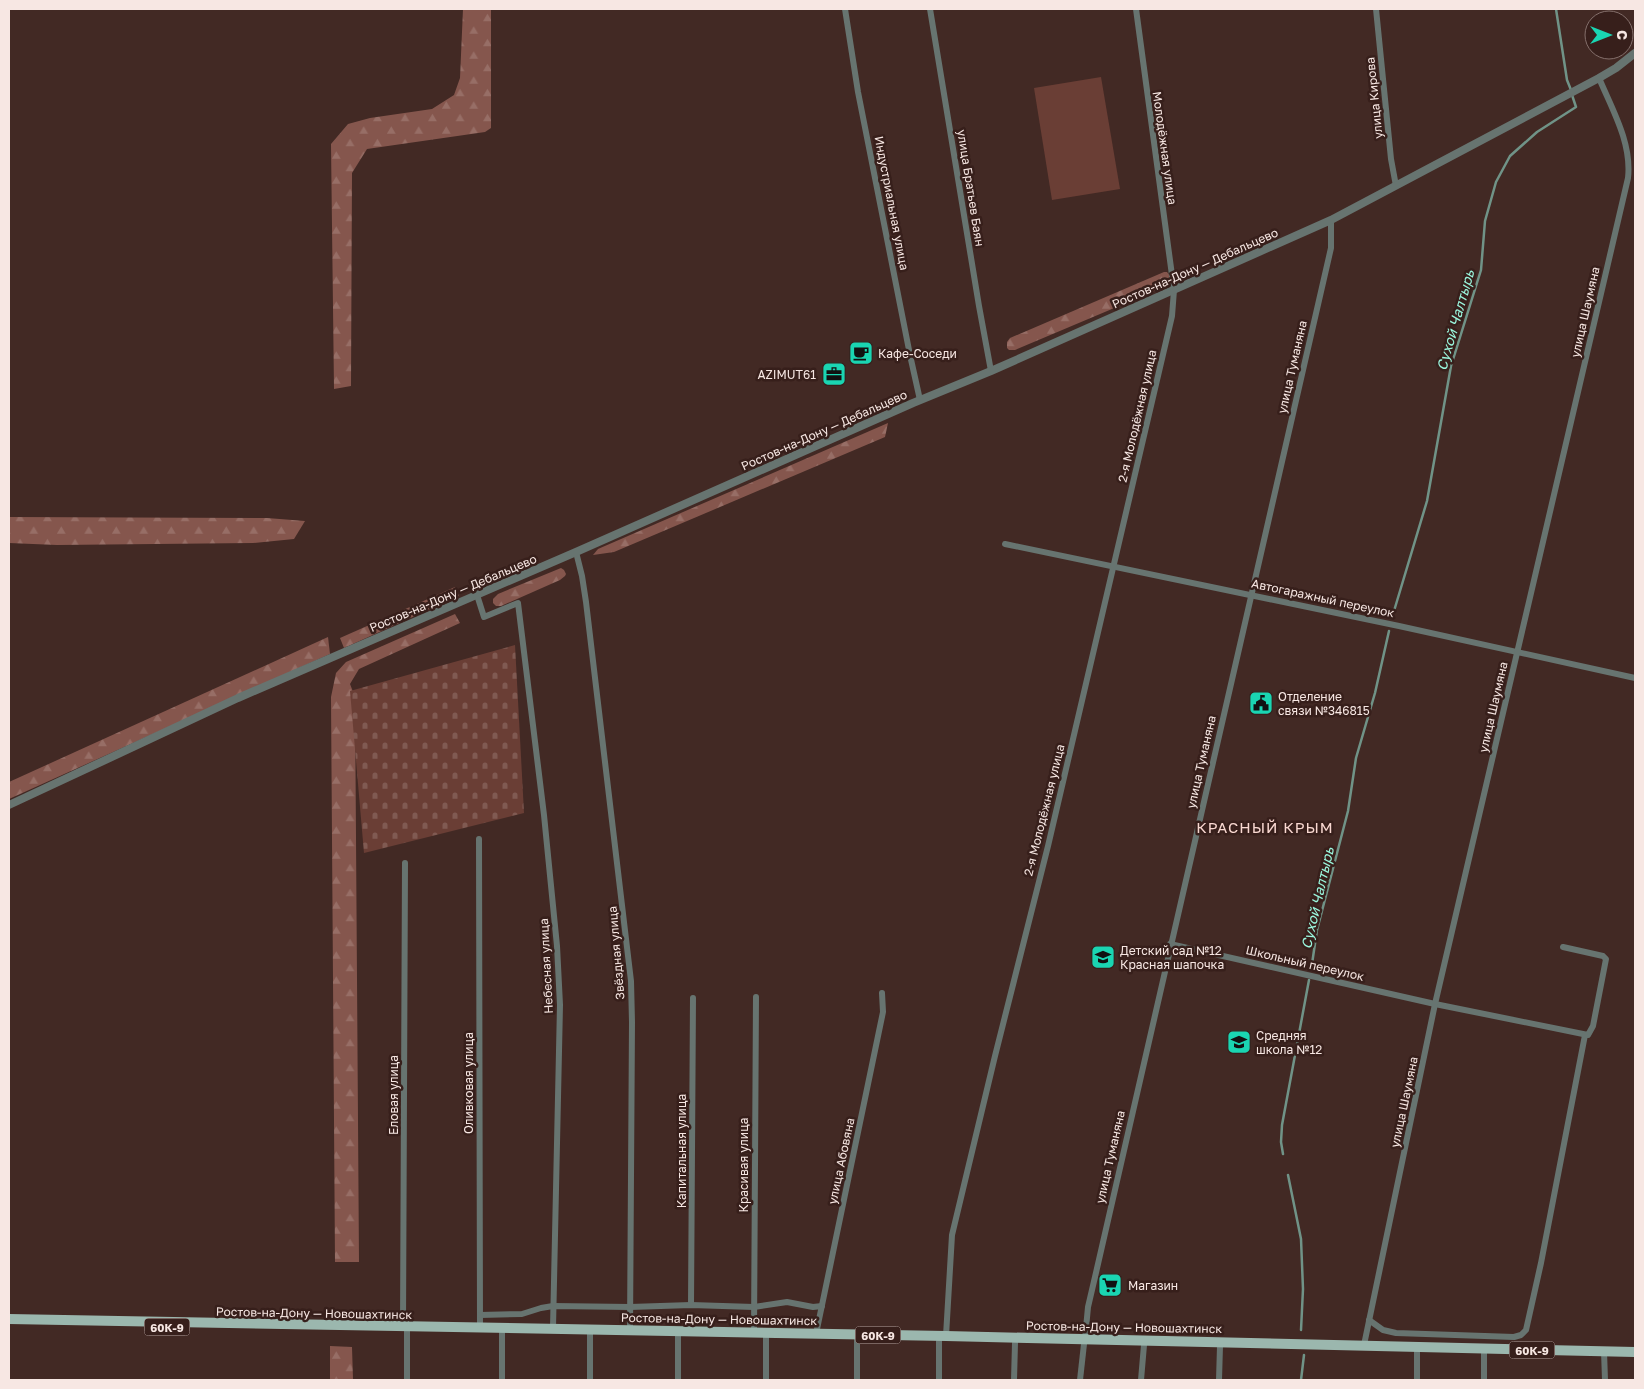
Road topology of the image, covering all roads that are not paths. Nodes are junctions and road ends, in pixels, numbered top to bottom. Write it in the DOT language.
graph roads {
  1 [pos="845,9"];
  2 [pos="930,9"];
  3 [pos="1136,9"];
  4 [pos="1376,9"];
  5 [pos="1635,53"];
  6 [pos="1599,78"];
  7 [pos="1396,186"];
  8 [pos="1331,220"];
  9 [pos="1174,290"];
  10 [pos="991,371"];
  11 [pos="920,400"];
  12 [pos="1005,544"];
  13 [pos="576,552"];
  14 [pos="1114,566"];
  15 [pos="1251,594"];
  16 [pos="477,595"];
  17 [pos="1518,652"];
  18 [pos="1635,678"];
  19 [pos="9,805"];
  20 [pos="479,839"];
  21 [pos="405,863"];
  22 [pos="1170,944"];
  23 [pos="1563,947"];
  24 [pos="882,993"];
  25 [pos="756,997"];
  26 [pos="693,998"];
  27 [pos="1436,1004"];
  28 [pos="1585,1035"];
  29 [pos="691,1305"];
  30 [pos="553,1306"];
  31 [pos="754,1306"];
  32 [pos="822,1306"];
  33 [pos="630,1307"];
  34 [pos="480,1316"];
  35 [pos="9,1319"];
  36 [pos="1369,1320"];
  37 [pos="9,1323"];
  38 [pos="480,1327"];
  39 [pos="326,1328"];
  40 [pos="553,1328"];
  41 [pos="405,1329"];
  42 [pos="630,1330"];
  43 [pos="502,1333"];
  44 [pos="590,1333"];
  45 [pos="754,1333"];
  46 [pos="816,1334"];
  47 [pos="678,1335"];
  48 [pos="766,1337"];
  49 [pos="942,1338"];
  50 [pos="857,1339"];
  51 [pos="1085,1341"];
  52 [pos="1015,1343"];
  53 [pos="1144,1345"];
  54 [pos="1364,1345"];
  55 [pos="1220,1346"];
  56 [pos="1429,1348"];
  57 [pos="1417,1349"];
  58 [pos="1484,1350"];
  59 [pos="1604,1351"];
  60 [pos="1635,1352"];
  61 [pos="407,1380"];
  62 [pos="502,1380"];
  63 [pos="590,1380"];
  64 [pos="678,1380"];
  65 [pos="766,1380"];
  66 [pos="857,1380"];
  67 [pos="939,1380"];
  68 [pos="1014,1380"];
  69 [pos="1080,1380"];
  70 [pos="1141,1380"];
  71 [pos="1219,1380"];
  72 [pos="1417,1380"];
  73 [pos="1484,1380"];
  74 [pos="1605,1380"];
  1 -- 11 [label="street, Индустриальная улица"];
  2 -- 10 [label="street, улица Братьев Баян"];
  3 -- 9 [label="street, Молодёжная улица"];
  4 -- 7 [label="street, улица Кирова"];
  5 -- 6 [label="street, Ростов-на-Дону — Дебальцево"];
  6 -- 7 [label="street, Ростов-на-Дону — Дебальцево"];
  6 -- 17 [label="street, улица Шаумяна"];
  7 -- 8 [label="street, Ростов-на-Дону — Дебальцево"];
  8 -- 9 [label="street, Ростов-на-Дону — Дебальцево"];
  8 -- 15 [label="street, улица Туманяна"];
  9 -- 10 [label="street, Ростов-на-Дону — Дебальцево"];
  9 -- 14 [label="street, 2-я Молодёжная улица"];
  10 -- 11 [label="street, Ростов-на-Дону — Дебальцево"];
  11 -- 13 [label="street, Ростов-на-Дону — Дебальцево"];
  12 -- 14 [label="street, Автогаражный переулок"];
  13 -- 16 [label="street, Ростов-на-Дону — Дебальцево"];
  13 -- 33 [label="street, Звёздная улица"];
  14 -- 15 [label="street, Автогаражный переулок"];
  14 -- 49 [label="street, 2-я Молодёжная улица"];
  15 -- 17 [label="street, Автогаражный переулок"];
  15 -- 22 [label="street, улица Туманяна"];
  16 -- 19 [label="street, Ростов-на-Дону — Дебальцево"];
  16 -- 30 [label="street, Небесная улица"];
  17 -- 18 [label="street, Автогаражный переулок"];
  17 -- 27 [label="street, улица Шаумяна"];
  20 -- 34 [label="street, Оливковая улица"];
  21 -- 41 [label="street, Еловая улица"];
  22 -- 27 [label="street, Школьный переулок"];
  22 -- 51 [label="street, улица Туманяна"];
  23 -- 28 [label="street"];
  24 -- 32 [label="street, улица Абовяна"];
  25 -- 31 [label="street, Красивая улица"];
  26 -- 29 [label="street, Капитальная улица"];
  27 -- 28 [label="street, Школьный переулок"];
  27 -- 36 [label="street, улица Шаумяна"];
  28 -- 36 [label="street"];
  29 -- 31 [label="street"];
  29 -- 33 [label="street"];
  30 -- 33 [label="street"];
  30 -- 34 [label="street"];
  30 -- 40 [label="street, Небесная улица"];
  31 -- 32 [label="street"];
  31 -- 45 [label="street, Красивая улица"];
  32 -- 46 [label="street, улица Абовяна"];
  33 -- 42 [label="street, Звёздная улица"];
  34 -- 38 [label="street, Оливковая улица"];
  35 -- 39 [label="main road, Ростов-на-Дону — Новошахтинск / 60К-9"];
  36 -- 54 [label="street, улица Шаумяна"];
  37 -- 39 [label="main road, Ростов-на-Дону — Новошахтинск / 60К-9"];
  38 -- 40 [label="main road, Ростов-на-Дону — Новошахтинск / 60К-9"];
  38 -- 41 [label="main road, Ростов-на-Дону — Новошахтинск / 60К-9"];
  39 -- 41 [label="main road, Ростов-на-Дону — Новошахтинск / 60К-9"];
  40 -- 42 [label="main road, Ростов-на-Дону — Новошахтинск / 60К-9"];
  41 -- 43 [label="main road, Ростов-на-Дону — Новошахтинск / 60К-9"];
  41 -- 61 [label="street, Еловая улица"];
  42 -- 45 [label="main road, Ростов-на-Дону — Новошахтинск / 60К-9"];
  43 -- 44 [label="main road, Ростов-на-Дону — Новошахтинск / 60К-9"];
  43 -- 62 [label="street"];
  44 -- 47 [label="main road, Ростов-на-Дону — Новошахтинск / 60К-9"];
  44 -- 63 [label="street"];
  45 -- 46 [label="main road, Ростов-на-Дону — Новошахтинск / 60К-9"];
  46 -- 49 [label="main road, Ростов-на-Дону — Новошахтинск / 60К-9"];
  47 -- 48 [label="main road, Ростов-на-Дону — Новошахтинск / 60К-9"];
  47 -- 64 [label="street"];
  48 -- 50 [label="main road, Ростов-на-Дону — Новошахтинск / 60К-9"];
  48 -- 65 [label="street"];
  49 -- 50 [label="main road, Ростов-на-Дону — Новошахтинск / 60К-9"];
  49 -- 51 [label="main road, Ростов-на-Дону — Новошахтинск / 60К-9"];
  49 -- 52 [label="main road, Ростов-на-Дону — Новошахтинск / 60К-9"];
  49 -- 67 [label="street, 2-я Молодёжная улица"];
  50 -- 66 [label="street"];
  51 -- 52 [label="main road, Ростов-на-Дону — Новошахтинск / 60К-9"];
  51 -- 53 [label="main road, Ростов-на-Дону — Новошахтинск / 60К-9"];
  51 -- 54 [label="main road, Ростов-на-Дону — Новошахтинск / 60К-9"];
  51 -- 69 [label="street, улица Туманяна"];
  52 -- 68 [label="street"];
  53 -- 55 [label="main road, Ростов-на-Дону — Новошахтинск / 60К-9"];
  53 -- 70 [label="street"];
  54 -- 56 [label="main road, Ростов-на-Дону — Новошахтинск / 60К-9"];
  55 -- 57 [label="main road, Ростов-на-Дону — Новошахтинск / 60К-9"];
  55 -- 71 [label="street"];
  56 -- 57 [label="main road, Ростов-на-Дону — Новошахтинск / 60К-9"];
  56 -- 58 [label="main road, Ростов-на-Дону — Новошахтинск / 60К-9"];
  57 -- 72 [label="street"];
  58 -- 59 [label="main road, Ростов-на-Дону — Новошахтинск / 60К-9"];
  58 -- 73 [label="street"];
  59 -- 60 [label="main road, Ростов-на-Дону — Новошахтинск / 60К-9"];
  59 -- 74 [label="street"];
}
